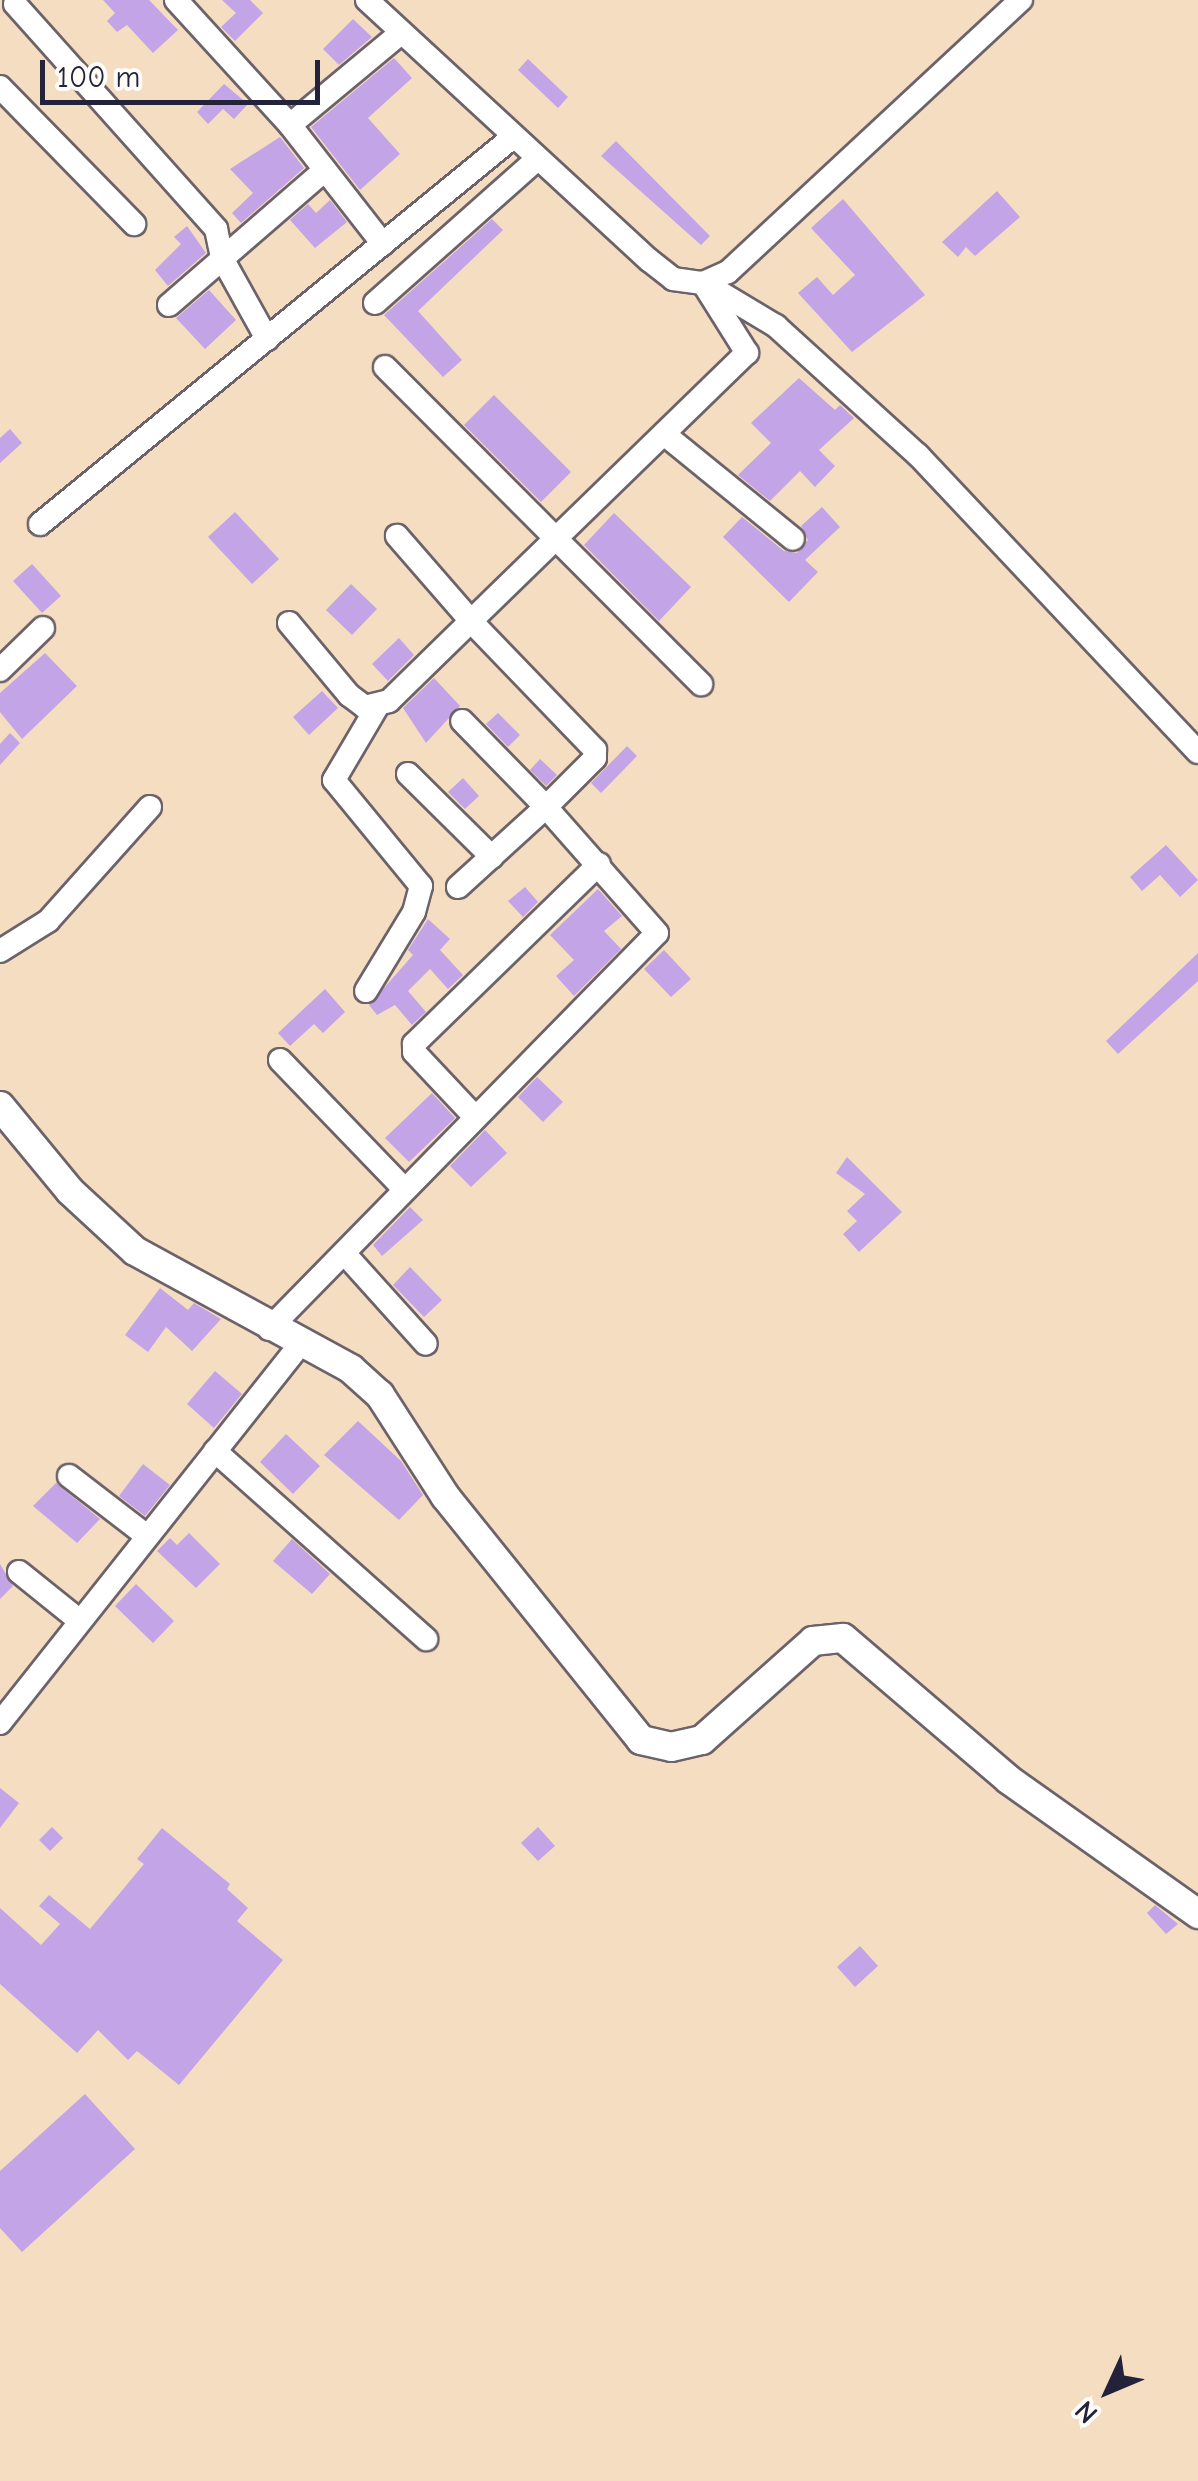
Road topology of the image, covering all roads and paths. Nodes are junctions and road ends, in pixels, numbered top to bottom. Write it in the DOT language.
graph roads {
  1 [pos="176,0"];
  2 [pos="367,0"];
  3 [pos="1021,0"];
  4 [pos="12,6"];
  5 [pos="400,33"];
  6 [pos="0,87"];
  7 [pos="290,125"];
  8 [pos="513,138"];
  9 [pos="537,159"];
  10 [pos="325,170"];
  11 [pos="134,224"];
  12 [pos="383,244"];
  13 [pos="222,258"];
  14 [pos="703,283"];
  15 [pos="374,303"];
  16 [pos="169,305"];
  17 [pos="266,339"];
  18 [pos="385,367"];
  19 [pos="664,434"];
  20 [pos="40,524"];
  21 [pos="397,536"];
  22 [pos="793,540"];
  23 [pos="554,541"];
  24 [pos="471,621"];
  25 [pos="289,623"];
  26 [pos="43,628"];
  27 [pos="0,670"];
  28 [pos="701,684"];
  29 [pos="377,708"];
  30 [pos="462,721"];
  31 [pos="1198,752"];
  32 [pos="408,774"];
  33 [pos="546,806"];
  34 [pos="150,807"];
  35 [pos="492,857"];
  36 [pos="599,864"];
  37 [pos="458,887"];
  38 [pos="0,951"];
  39 [pos="366,991"];
  40 [pos="280,1060"];
  41 [pos="0,1106"];
  42 [pos="475,1117"];
  43 [pos="405,1190"];
  44 [pos="344,1253"];
  45 [pos="269,1328"];
  46 [pos="426,1344"];
  47 [pos="300,1345"];
  48 [pos="215,1451"];
  49 [pos="69,1476"];
  50 [pos="147,1536"];
  51 [pos="19,1572"];
  52 [pos="80,1621"];
  53 [pos="426,1639"];
  54 [pos="7,1697"];
  55 [pos="0,1724"];
  56 [pos="1198,1914"];
  1 -- 7 [label="street"];
  2 -- 5 [label="street"];
  3 -- 14 [label="street"];
  4 -- 13 [label="street"];
  5 -- 7 [label="street"];
  5 -- 8 [label="street"];
  6 -- 11 [label="street"];
  7 -- 10 [label="street"];
  8 -- 9 [label="street"];
  8 -- 12 [label="street"];
  9 -- 14 [label="street"];
  9 -- 15 [label="street"];
  10 -- 12 [label="street"];
  10 -- 13 [label="street"];
  12 -- 17 [label="street"];
  13 -- 16 [label="street"];
  13 -- 17 [label="street"];
  14 -- 19 [label="street"];
  14 -- 31 [label="street"];
  17 -- 20 [label="street"];
  18 -- 23 [label="street"];
  19 -- 22 [label="street"];
  19 -- 23 [label="street"];
  21 -- 24 [label="street"];
  23 -- 24 [label="street"];
  23 -- 28 [label="street"];
  24 -- 29 [label="street"];
  24 -- 33 [label="street"];
  25 -- 29 [label="street"];
  26 -- 27 [label="street"];
  29 -- 39 [label="street"];
  30 -- 33 [label="street"];
  32 -- 35 [label="street"];
  33 -- 35 [label="street"];
  33 -- 36 [label="street"];
  34 -- 38 [label="street"];
  35 -- 37 [label="street"];
  36 -- 42 [label="street"];
  36 -- 42 [label="street"];
  40 -- 43 [label="street"];
  41 -- 45 [label="main road"];
  42 -- 43 [label="street"];
  43 -- 44 [label="street"];
  44 -- 45 [label="street"];
  44 -- 46 [label="street"];
  45 -- 47 [label="main road"];
  47 -- 48 [label="street"];
  47 -- 56 [label="main road"];
  48 -- 50 [label="street"];
  48 -- 53 [label="street"];
  49 -- 50 [label="street"];
  50 -- 52 [label="street"];
  51 -- 52 [label="street"];
  52 -- 54 [label="street"];
  54 -- 55 [label="street"];
}
